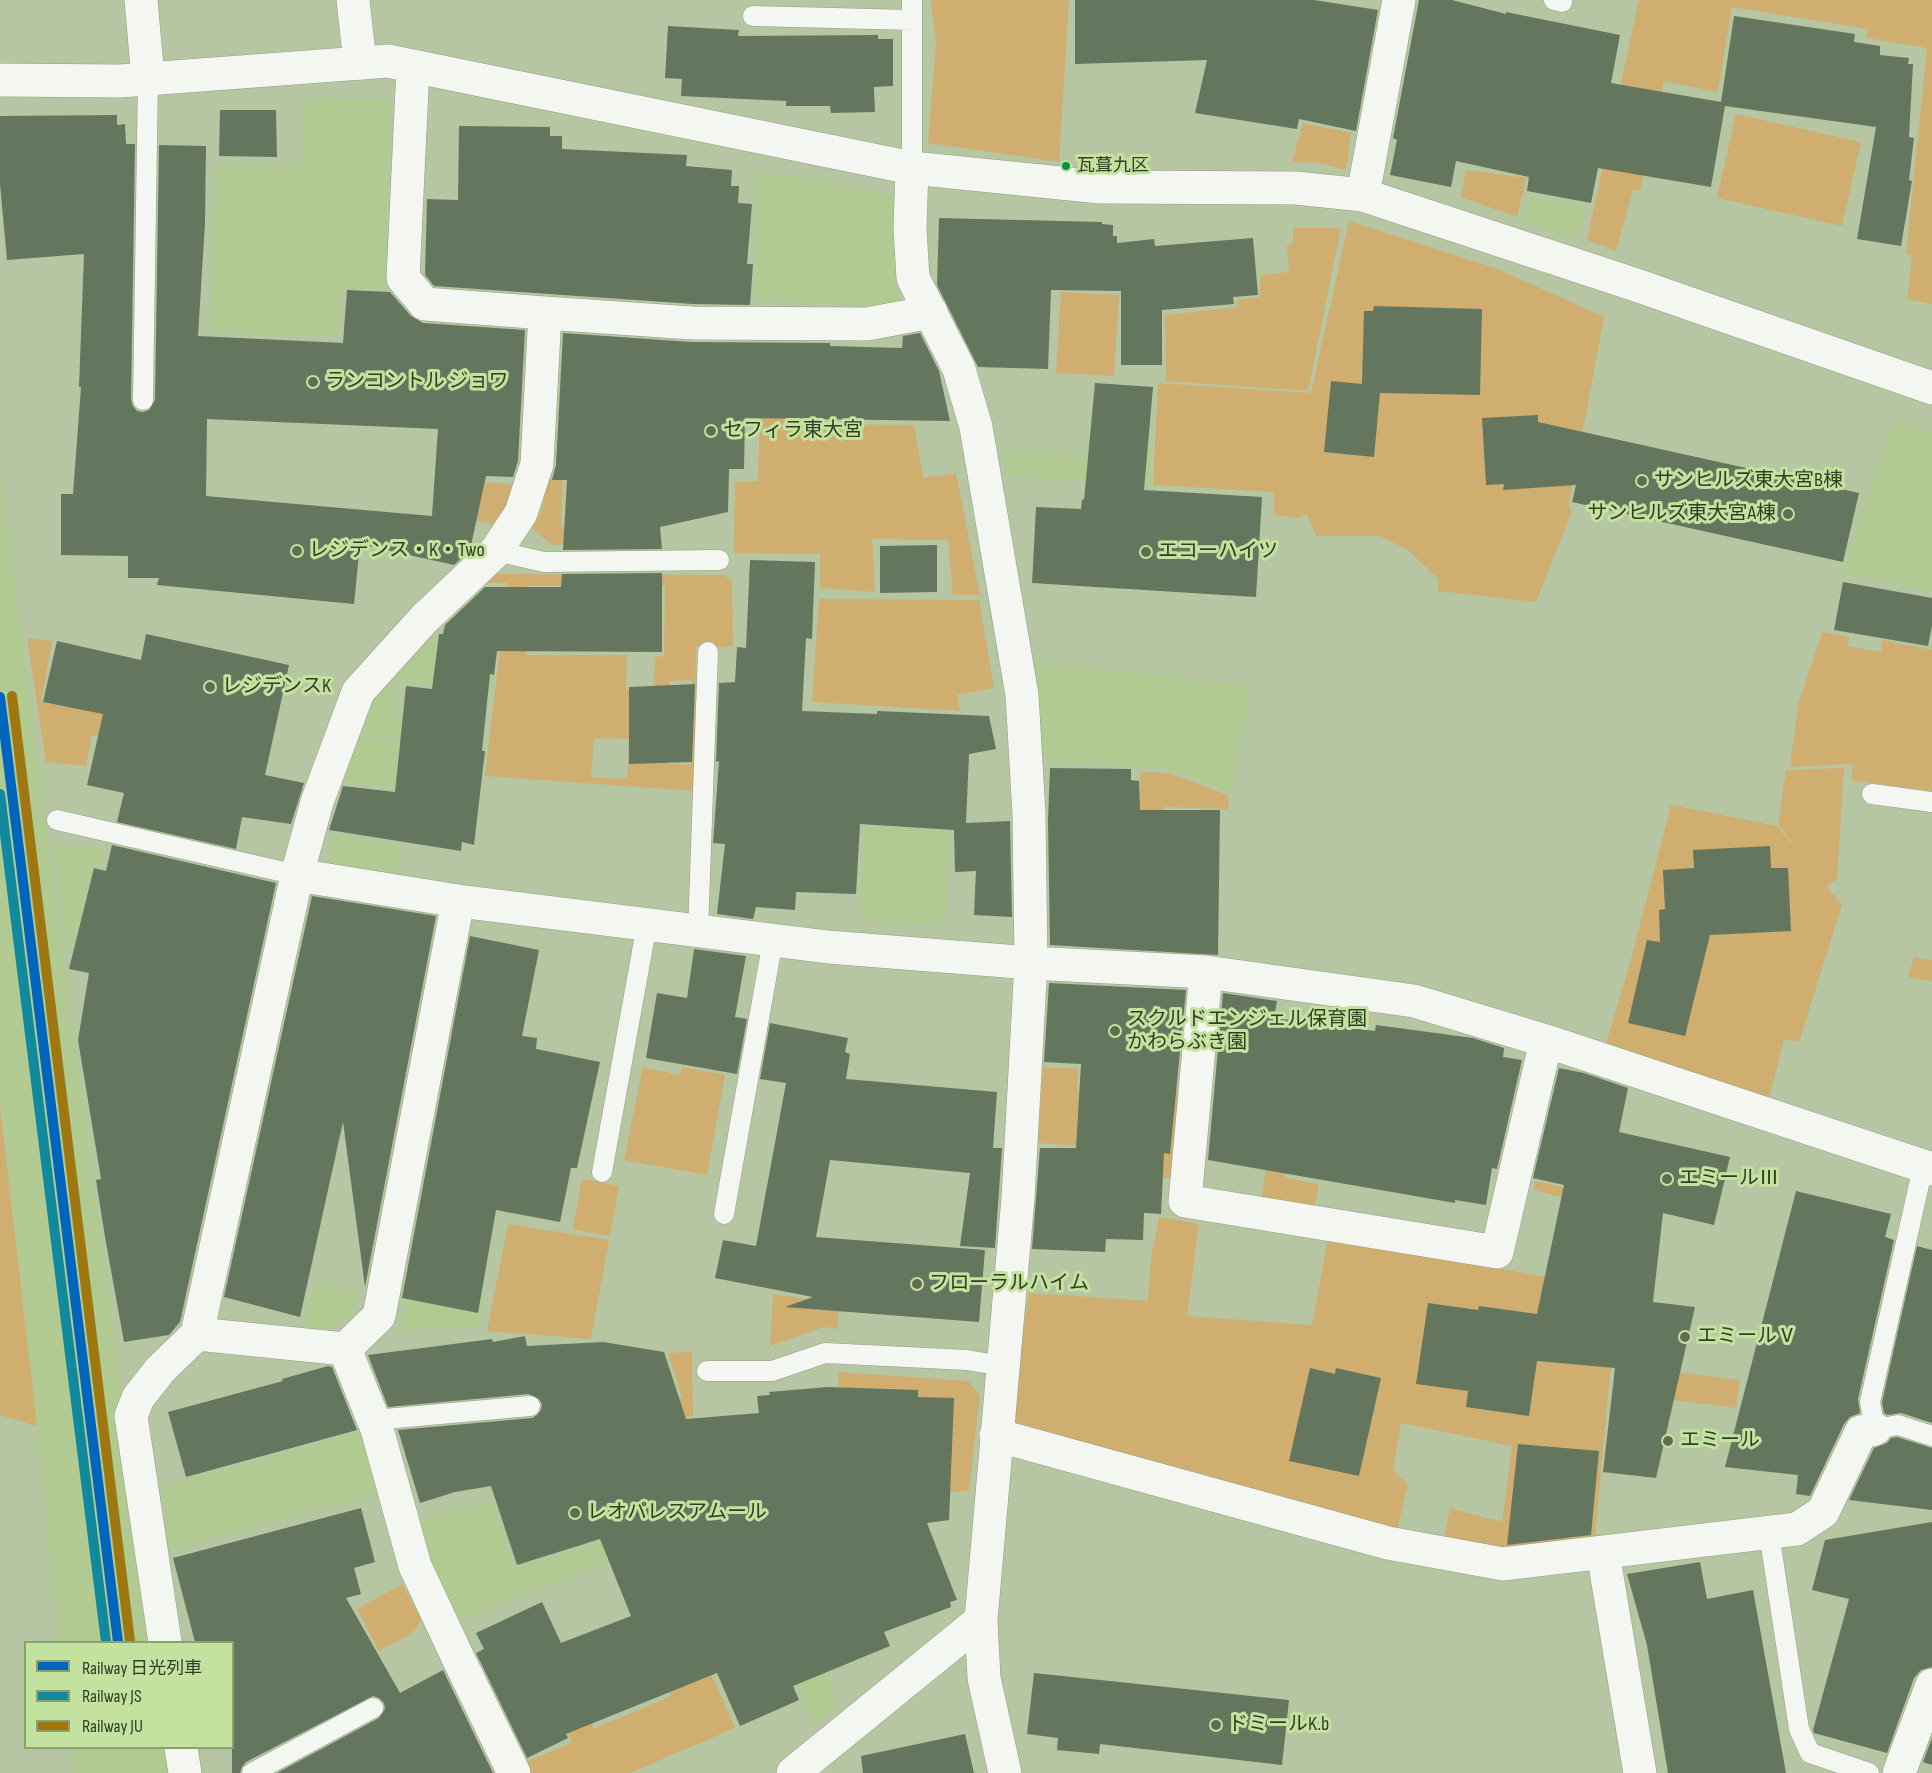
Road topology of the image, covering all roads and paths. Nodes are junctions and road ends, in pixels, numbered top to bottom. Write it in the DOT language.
graph roads {
  1 [pos="141,0"];
  2 [pos="353,0"];
  3 [pos="912,0"];
  4 [pos="1399,0"];
  5 [pos="753,15"];
  6 [pos="912,20"];
  7 [pos="360,63"];
  8 [pos="413,68"];
  9 [pos="148,78"];
  10 [pos="0,80"];
  11 [pos="912,168"];
  12 [pos="1363,195"];
  13 [pos="931,312"];
  14 [pos="545,313"];
  15 [pos="1932,388"];
  16 [pos="143,400"];
  17 [pos="496,551"];
  18 [pos="719,560"];
  19 [pos="708,652"];
  20 [pos="1872,794"];
  21 [pos="1932,802"];
  22 [pos="57,820"];
  23 [pos="297,875"];
  24 [pos="458,901"];
  25 [pos="647,924"];
  26 [pos="698,931"];
  27 [pos="773,940"];
  28 [pos="1031,963"];
  29 [pos="1206,972"];
  30 [pos="1546,1041"];
  31 [pos="1927,1168"];
  32 [pos="602,1172"];
  33 [pos="724,1215"];
  34 [pos="197,1334"];
  35 [pos="345,1349"];
  36 [pos="1002,1366"];
  37 [pos="707,1371"];
  38 [pos="530,1406"];
  39 [pos="373,1420"];
  40 [pos="1875,1429"];
  41 [pos="996,1435"];
  42 [pos="1932,1436"];
  43 [pos="1769,1533"];
  44 [pos="1604,1553"];
  45 [pos="981,1620"];
  46 [pos="165,1641"];
  47 [pos="1932,1685"];
  48 [pos="374,1708"];
  49 [pos="181,1749"];
  50 [pos="185,1773"];
  51 [pos="252,1773"];
  52 [pos="514,1773"];
  53 [pos="793,1773"];
  54 [pos="1005,1773"];
  55 [pos="1640,1773"];
  56 [pos="1869,1773"];
  57 [pos="1899,1773"];
  1 -- 9 [label="street"];
  2 -- 7 [label="street"];
  3 -- 6 [label="lane"];
  4 -- 12 [label="street"];
  5 -- 6 [label="lane"];
  6 -- 11 [label="lane"];
  7 -- 8 [label="street"];
  7 -- 9 [label="street"];
  8 -- 11 [label="street"];
  8 -- 14 [label="street"];
  9 -- 10 [label="street"];
  9 -- 16 [label="lane"];
  11 -- 12 [label="street"];
  11 -- 13 [label="street"];
  12 -- 15 [label="street"];
  13 -- 14 [label="street"];
  13 -- 28 [label="street"];
  14 -- 17 [label="street"];
  17 -- 18 [label="lane"];
  17 -- 23 [label="street"];
  19 -- 26 [label="lane"];
  20 -- 21 [label="lane"];
  22 -- 23 [label="lane"];
  23 -- 24 [label="street"];
  23 -- 34 [label="street"];
  24 -- 25 [label="street"];
  24 -- 35 [label="street"];
  25 -- 26 [label="street"];
  25 -- 32 [label="lane"];
  26 -- 27 [label="street"];
  27 -- 28 [label="street"];
  27 -- 33 [label="lane"];
  28 -- 29 [label="street"];
  28 -- 36 [label="street"];
  29 -- 30 [label="street"];
  29 -- 30 [label="street"];
  30 -- 31 [label="street"];
  31 -- 40 [label="lane"];
  34 -- 35 [label="street"];
  34 -- 46 [label="street"];
  35 -- 39 [label="street"];
  36 -- 37 [label="lane"];
  36 -- 41 [label="street"];
  38 -- 39 [label="lane"];
  39 -- 52 [label="street"];
  40 -- 42 [label="lane"];
  40 -- 43 [label="street"];
  41 -- 44 [label="street"];
  41 -- 45 [label="street"];
  43 -- 44 [label="street"];
  43 -- 56 [label="lane"];
  44 -- 55 [label="street"];
  45 -- 53 [label="street"];
  45 -- 54 [label="street"];
  47 -- 57 [label="street"];
  48 -- 51 [label="lane"];
  49 -- 50 [label="street"];
}
